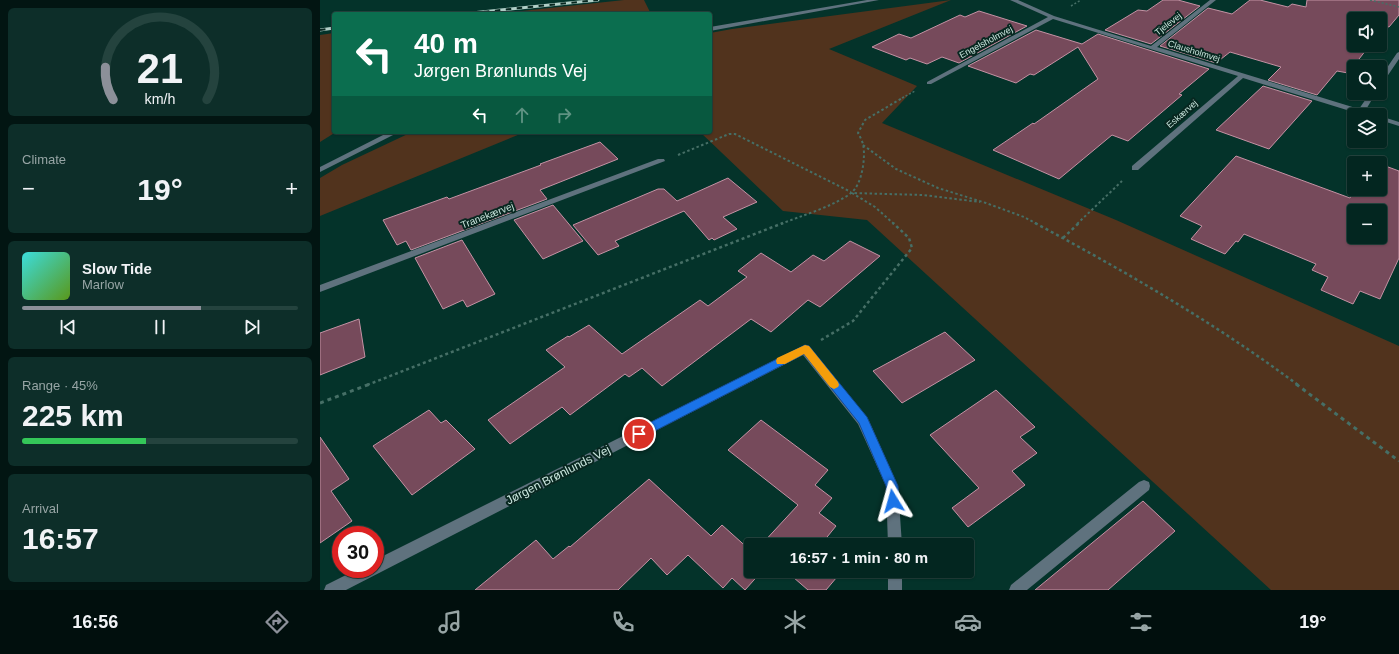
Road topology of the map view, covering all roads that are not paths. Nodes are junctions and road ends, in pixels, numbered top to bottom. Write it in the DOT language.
graph roads {
  1 [pos="876,0"];
  2 [pos="1013,0"];
  3 [pos="1213,0"];
  4 [pos="1052,17"];
  5 [pos="712,29"];
  6 [pos="1152,48"];
  7 [pos="1399,54"];
  8 [pos="1387,72"];
  9 [pos="1242,76"];
  10 [pos="929,83"];
  11 [pos="1348,108"];
  12 [pos="1387,120"];
  13 [pos="1399,124"];
  14 [pos="391,134"];
  15 [pos="661,161"];
  16 [pos="1135,168"];
  17 [pos="320,170"];
  18 [pos="320,289"];
  19 [pos="1144,486"];
  20 [pos="895,538"];
  21 [pos="384,563"];
  22 [pos="354,578"];
  23 [pos="895,578"];
  24 [pos="331,590"];
  25 [pos="895,590"];
  26 [pos="1016,590"];
  1 -- 5 [label="street"];
  2 -- 4 [label="street, Clausholmvej"];
  3 -- 6 [label="street, Tjelevej"];
  4 -- 6 [label="street, Clausholmvej"];
  4 -- 10 [label="street, Engelsholmvej"];
  6 -- 9 [label="street, Clausholmvej"];
  7 -- 8 [label="street"];
  9 -- 11 [label="street, Clausholmvej"];
  9 -- 16 [label="street, Eskærvej"];
  12 -- 13 [label="street"];
  14 -- 17 [label="street"];
  15 -- 18 [label="street, Tranekærvej"];
  19 -- 26 [label="street"];
  20 -- 21 [label="street, Jørgen Brønlunds Vej"];
  22 -- 24 [label="street, Jørgen Brønlunds Vej"];
  23 -- 25 [label="street"];
}
